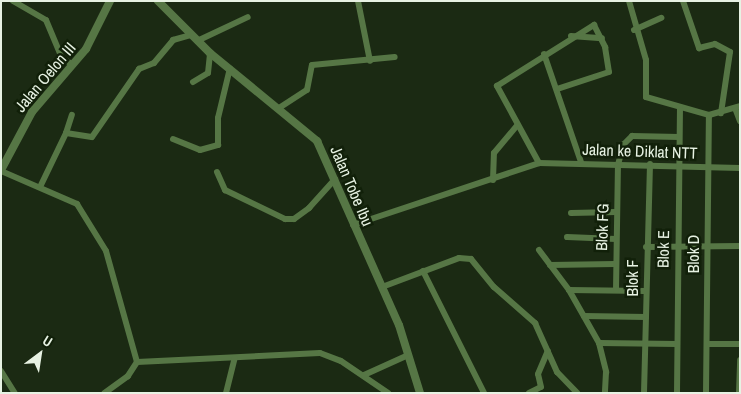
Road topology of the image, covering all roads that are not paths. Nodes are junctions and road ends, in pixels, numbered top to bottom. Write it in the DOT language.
graph roads {
  1 [pos="13,1"];
  2 [pos="110,1"];
  3 [pos="158,1"];
  4 [pos="358,1"];
  5 [pos="629,1"];
  6 [pos="683,1"];
  7 [pos="248,17"];
  8 [pos="661,18"];
  9 [pos="634,30"];
  10 [pos="571,36"];
  11 [pos="194,38"];
  12 [pos="602,38"];
  13 [pos="210,53"];
  14 [pos="544,54"];
  15 [pos="395,56"];
  16 [pos="370,61"];
  17 [pos="73,66"];
  18 [pos="230,68"];
  19 [pos="193,82"];
  20 [pos="557,88"];
  21 [pos="680,106"];
  22 [pos="738,107"];
  23 [pos="278,108"];
  24 [pos="721,114"];
  25 [pos="72,115"];
  26 [pos="709,115"];
  27 [pos="740,121"];
  28 [pos="517,126"];
  29 [pos="66,133"];
  30 [pos="679,137"];
  31 [pos="174,139"];
  32 [pos="538,162"];
  33 [pos="581,162"];
  34 [pos="650,164"];
  35 [pos="618,165"];
  36 [pos="678,167"];
  37 [pos="707,167"];
  38 [pos="740,168"];
  39 [pos="1,170"];
  40 [pos="217,172"];
  41 [pos="335,180"];
  42 [pos="492,180"];
  43 [pos="41,185"];
  44 [pos="616,212"];
  45 [pos="571,213"];
  46 [pos="354,225"];
  47 [pos="567,238"];
  48 [pos="616,239"];
  49 [pos="706,246"];
  50 [pos="740,246"];
  51 [pos="646,247"];
  52 [pos="677,247"];
  53 [pos="539,250"];
  54 [pos="615,264"];
  55 [pos="550,265"];
  56 [pos="423,271"];
  57 [pos="382,287"];
  58 [pos="569,290"];
  59 [pos="616,290"];
  60 [pos="645,291"];
  61 [pos="584,316"];
  62 [pos="646,317"];
  63 [pos="599,343"];
  64 [pos="646,344"];
  65 [pos="677,344"];
  66 [pos="707,344"];
  67 [pos="740,344"];
  68 [pos="548,351"];
  69 [pos="408,355"];
  70 [pos="235,358"];
  71 [pos="740,360"];
  72 [pos="137,362"];
  73 [pos="1,371"];
  74 [pos="364,375"];
  75 [pos="542,390"];
  76 [pos="14,393"];
  77 [pos="105,393"];
  78 [pos="226,393"];
  79 [pos="388,393"];
  80 [pos="420,393"];
  81 [pos="484,393"];
  82 [pos="529,393"];
  83 [pos="577,393"];
  84 [pos="605,393"];
  85 [pos="644,393"];
  86 [pos="677,393"];
  87 [pos="706,393"];
  88 [pos="739,393"];
  1 -- 17 [label="street"];
  2 -- 17 [label="street, Jalan Oelon III"];
  3 -- 11 [label="street, Jalan Tobe Ibu"];
  4 -- 16 [label="street"];
  5 -- 9 [label="street"];
  6 -- 24 [label="street"];
  7 -- 11 [label="street"];
  8 -- 9 [label="street"];
  9 -- 21 [label="street"];
  10 -- 12 [label="street"];
  10 -- 12 [label="street"];
  10 -- 14 [label="street"];
  11 -- 13 [label="street, Jalan Tobe Ibu"];
  11 -- 29 [label="street"];
  12 -- 20 [label="street"];
  13 -- 18 [label="street, Jalan Tobe Ibu"];
  13 -- 19 [label="street"];
  14 -- 20 [label="street"];
  14 -- 28 [label="street"];
  15 -- 16 [label="street"];
  16 -- 23 [label="street"];
  17 -- 39 [label="street, Jalan Oelon III"];
  18 -- 23 [label="street, Jalan Tobe Ibu"];
  18 -- 31 [label="street"];
  20 -- 33 [label="street"];
  21 -- 26 [label="street"];
  21 -- 30 [label="street, Blok E"];
  22 -- 24 [label="street"];
  22 -- 27 [label="street"];
  23 -- 41 [label="street, Jalan Tobe Ibu"];
  24 -- 26 [label="street"];
  25 -- 29 [label="street"];
  26 -- 37 [label="street, Blok D"];
  28 -- 32 [label="street"];
  28 -- 42 [label="street"];
  29 -- 43 [label="street"];
  30 -- 35 [label="street, Blok FG"];
  30 -- 36 [label="street, Blok E"];
  32 -- 33 [label="street, Jalan ke Diklat NTT"];
  32 -- 42 [label="street, Jalan ke Diklat NTT"];
  33 -- 35 [label="street, Jalan ke Diklat NTT"];
  34 -- 35 [label="street, Jalan ke Diklat NTT"];
  34 -- 36 [label="street, Jalan ke Diklat NTT"];
  34 -- 51 [label="street, Blok F"];
  35 -- 44 [label="street, Blok FG"];
  36 -- 37 [label="street, Jalan ke Diklat NTT"];
  36 -- 52 [label="street, Blok E"];
  37 -- 38 [label="street, Jalan ke Diklat NTT"];
  37 -- 49 [label="street, Blok D"];
  39 -- 43 [label="street"];
  40 -- 41 [label="street"];
  41 -- 46 [label="street, Jalan Tobe Ibu"];
  42 -- 46 [label="street, Jalan ke Diklat NTT"];
  43 -- 72 [label="street"];
  44 -- 45 [label="street"];
  44 -- 48 [label="street, Blok FG"];
  46 -- 57 [label="street, Jalan Tobe Ibu"];
  47 -- 48 [label="street"];
  48 -- 54 [label="street, Blok FG"];
  49 -- 50 [label="street"];
  49 -- 52 [label="street"];
  49 -- 66 [label="street, Blok D"];
  51 -- 52 [label="street"];
  51 -- 60 [label="street, Blok F"];
  52 -- 65 [label="street, Blok E"];
  53 -- 55 [label="street"];
  54 -- 55 [label="street"];
  54 -- 59 [label="street, Blok FG"];
  55 -- 58 [label="street"];
  56 -- 57 [label="street"];
  56 -- 68 [label="street"];
  56 -- 81 [label="street"];
  57 -- 69 [label="street, Jalan Tobe Ibu"];
  58 -- 59 [label="street"];
  58 -- 61 [label="street"];
  59 -- 60 [label="street"];
  60 -- 62 [label="street, Blok F"];
  61 -- 62 [label="street"];
  61 -- 63 [label="street"];
  62 -- 64 [label="street, Blok F"];
  63 -- 64 [label="street"];
  63 -- 84 [label="street"];
  64 -- 65 [label="street"];
  64 -- 85 [label="street, Blok F"];
  65 -- 86 [label="street, Blok E"];
  66 -- 67 [label="street"];
  66 -- 87 [label="street, Blok D"];
  68 -- 75 [label="street"];
  68 -- 83 [label="street"];
  69 -- 74 [label="street"];
  69 -- 80 [label="street, Jalan Tobe Ibu"];
  70 -- 72 [label="street"];
  70 -- 74 [label="street"];
  70 -- 78 [label="street"];
  71 -- 88 [label="street"];
  72 -- 77 [label="street"];
  73 -- 76 [label="street"];
  74 -- 79 [label="street"];
  75 -- 82 [label="street"];
}
